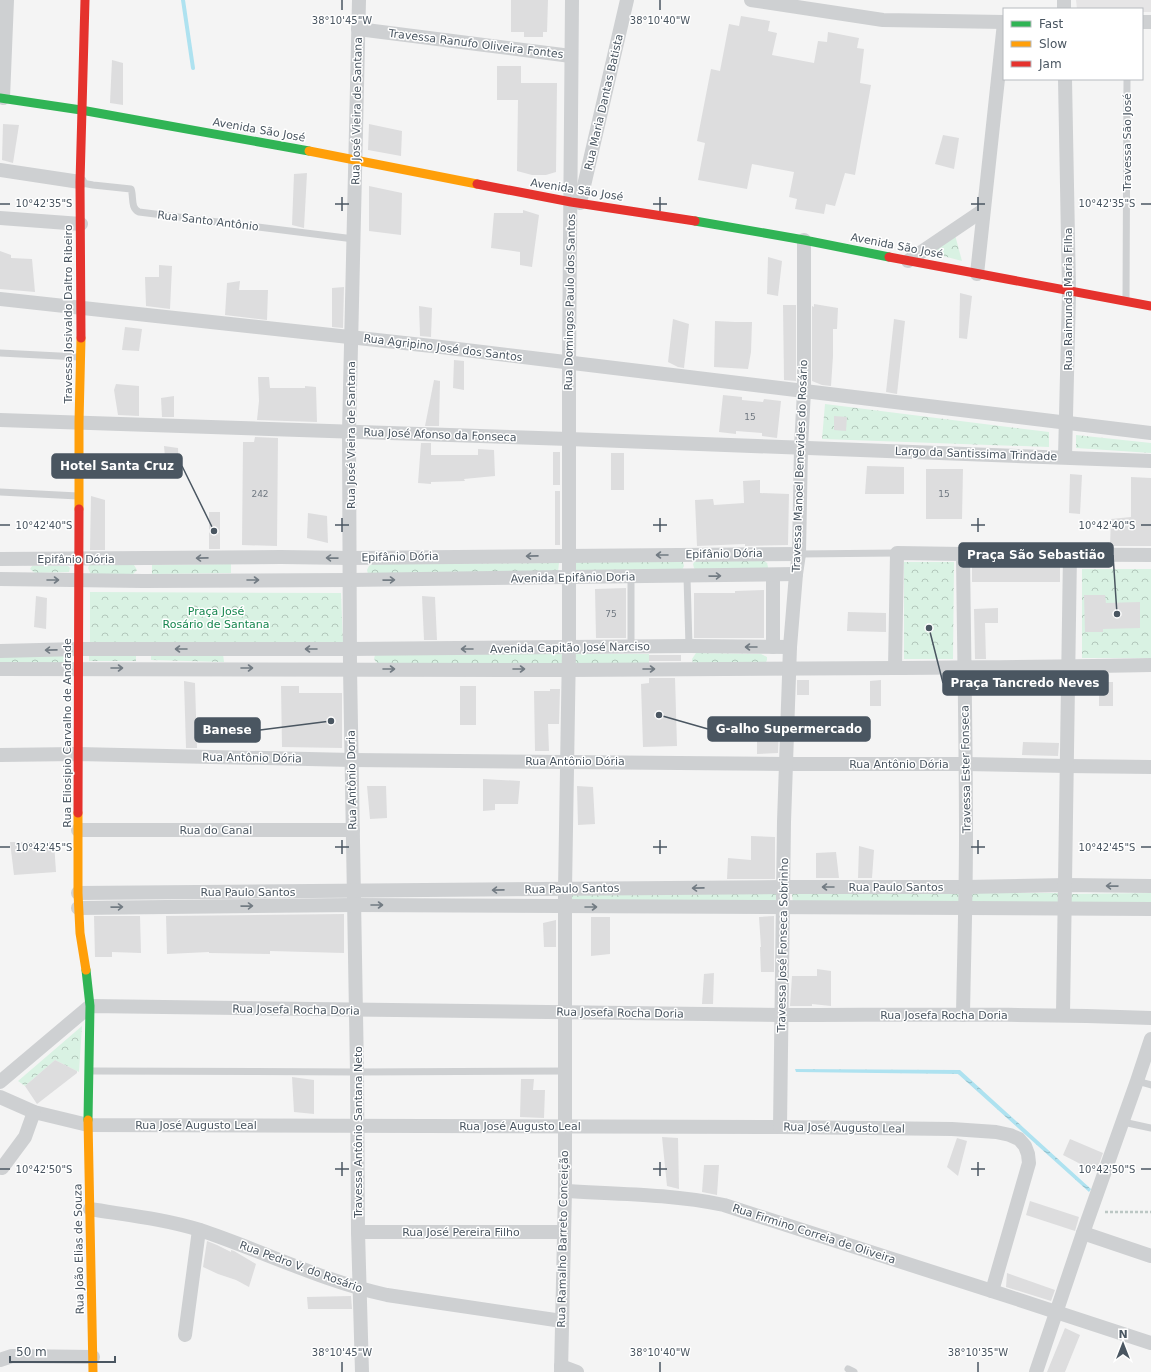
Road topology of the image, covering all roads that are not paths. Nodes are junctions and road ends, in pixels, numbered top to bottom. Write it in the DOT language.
graph roads {
  1 [pos="7,0"];
  2 [pos="85,0"];
  3 [pos="359,0"];
  4 [pos="572,0"];
  5 [pos="627,0"];
  6 [pos="751,0"];
  7 [pos="1003,22"];
  8 [pos="3,25"];
  9 [pos="358,29"];
  10 [pos="1003,31"];
  11 [pos="571,56"];
  12 [pos="1065,80"];
  13 [pos="1127,80"];
  14 [pos="2,98"];
  15 [pos="81,110"];
  16 [pos="356,160"];
  17 [pos="0,170"];
  18 [pos="80,182"];
  19 [pos="576,203"];
  20 [pos="982,210"];
  21 [pos="0,218"];
  22 [pos="81,224"];
  23 [pos="354,240"];
  24 [pos="804,240"];
  25 [pos="908,261"];
  26 [pos="976,274"];
  27 [pos="1069,292"];
  28 [pos="0,299"];
  29 [pos="1126,301"];
  30 [pos="1151,306"];
  31 [pos="82,308"];
  32 [pos="352,337"];
  33 [pos="0,353"];
  34 [pos="81,357"];
  35 [pos="569,364"];
  36 [pos="804,391"];
  37 [pos="0,420"];
  38 [pos="80,422"];
  39 [pos="1066,423"];
  40 [pos="349,432"];
  41 [pos="1151,433"];
  42 [pos="569,439"];
  43 [pos="800,447"];
  44 [pos="1065,457"];
  45 [pos="1151,461"];
  46 [pos="0,492"];
  47 [pos="79,496"];
  48 [pos="898,553"];
  49 [pos="799,554"];
  50 [pos="963,554"];
  51 [pos="1070,554"];
  52 [pos="687,555"];
  53 [pos="1151,555"];
  54 [pos="570,556"];
  55 [pos="143,558"];
  56 [pos="350,558"];
  57 [pos="0,559"];
  58 [pos="26,559"];
  59 [pos="80,559"];
  60 [pos="796,574"];
  61 [pos="773,575"];
  62 [pos="631,577"];
  63 [pos="687,577"];
  64 [pos="570,578"];
  65 [pos="0,580"];
  66 [pos="26,580"];
  67 [pos="80,580"];
  68 [pos="350,580"];
  69 [pos="143,581"];
  70 [pos="689,646"];
  71 [pos="631,647"];
  72 [pos="773,647"];
  73 [pos="790,647"];
  74 [pos="570,648"];
  75 [pos="79,649"];
  76 [pos="142,649"];
  77 [pos="350,650"];
  78 [pos="0,651"];
  79 [pos="1151,665"];
  80 [pos="964,667"];
  81 [pos="1068,667"];
  82 [pos="78,668"];
  83 [pos="143,668"];
  84 [pos="350,668"];
  85 [pos="790,668"];
  86 [pos="895,668"];
  87 [pos="0,669"];
  88 [pos="689,669"];
  89 [pos="569,670"];
  90 [pos="77,754"];
  91 [pos="0,755"];
  92 [pos="352,760"];
  93 [pos="566,761"];
  94 [pos="786,764"];
  95 [pos="966,764"];
  96 [pos="1067,766"];
  97 [pos="1151,767"];
  98 [pos="78,830"];
  99 [pos="353,830"];
  100 [pos="1066,885"];
  101 [pos="1151,886"];
  102 [pos="783,888"];
  103 [pos="966,888"];
  104 [pos="565,890"];
  105 [pos="78,893"];
  106 [pos="354,898"];
  107 [pos="565,906"];
  108 [pos="78,908"];
  109 [pos="783,908"];
  110 [pos="965,909"];
  111 [pos="1151,909"];
  112 [pos="1065,910"];
  113 [pos="90,1006"];
  114 [pos="357,1012"];
  115 [pos="565,1013"];
  116 [pos="1063,1014"];
  117 [pos="782,1015"];
  118 [pos="964,1015"];
  119 [pos="1151,1018"];
  120 [pos="1151,1040"];
  121 [pos="565,1070"];
  122 [pos="89,1071"];
  123 [pos="358,1072"];
  124 [pos="1137,1081"];
  125 [pos="0,1082"];
  126 [pos="1151,1085"];
  127 [pos="0,1096"];
  128 [pos="34,1112"];
  129 [pos="1123,1122"];
  130 [pos="88,1124"];
  131 [pos="358,1125"];
  132 [pos="565,1126"];
  133 [pos="780,1127"];
  134 [pos="1151,1128"];
  135 [pos="2,1168"];
  136 [pos="565,1191"];
  137 [pos="90,1209"];
  138 [pos="199,1230"];
  139 [pos="358,1232"];
  140 [pos="564,1232"];
  141 [pos="1083,1234"];
  142 [pos="1151,1256"];
  143 [pos="360,1289"];
  144 [pos="992,1291"];
  145 [pos="1056,1311"];
  146 [pos="562,1321"];
  147 [pos="185,1335"];
  148 [pos="1151,1343"];
  149 [pos="93,1356"];
  150 [pos="0,1360"];
  151 [pos="561,1369"];
  152 [pos="93,1372"];
  153 [pos="362,1372"];
  154 [pos="577,1372"];
  155 [pos="1036,1372"];
  1 -- 8 [label="street"];
  2 -- 15 [label="street, Travessa Josivaldo Daltro Ribeiro"];
  3 -- 9 [label="street, Rua José Vieira de Santana"];
  4 -- 11 [label="street, Rua Domingos Paulo dos Santos"];
  5 -- 19 [label="street, Rua Maria Dantas Batista"];
  6 -- 7 [label="street"];
  8 -- 14 [label="street"];
  9 -- 11 [label="street, Travessa Ranufo Oliveira Fontes"];
  9 -- 16 [label="street, Rua José Vieira de Santana"];
  10 -- 20 [label="street"];
  11 -- 19 [label="street, Rua Domingos Paulo dos Santos"];
  12 -- 27 [label="street, Rua Raimunda Maria Filha"];
  13 -- 29 [label="lane, Travessa São José"];
  14 -- 15 [label="street, Avenida São José"];
  15 -- 16 [label="street, Avenida São José"];
  15 -- 18 [label="street, Travessa Josivaldo Daltro Ribeiro"];
  16 -- 19 [label="street, Avenida São José"];
  16 -- 23 [label="street, Rua José Vieira de Santana"];
  17 -- 18 [label="street"];
  18 -- 22 [label="street, Travessa Josivaldo Daltro Ribeiro"];
  18 -- 23 [label="lane, Rua Santo Antônio"];
  19 -- 24 [label="street, Avenida São José"];
  19 -- 35 [label="street, Rua Domingos Paulo dos Santos"];
  20 -- 25 [label="street"];
  20 -- 26 [label="street"];
  21 -- 22 [label="street"];
  22 -- 31 [label="street, Travessa Josivaldo Daltro Ribeiro"];
  23 -- 32 [label="street, Rua José Vieira de Santana"];
  24 -- 25 [label="street, Avenida São José"];
  24 -- 36 [label="street, Travessa Manoel Benevides do Rosário"];
  25 -- 26 [label="street, Avenida São José"];
  26 -- 27 [label="street, Avenida São José"];
  27 -- 29 [label="street, Avenida São José"];
  27 -- 39 [label="street, Rua Raimunda Maria Filha"];
  28 -- 31 [label="street, Rua Agripino José dos Santos"];
  29 -- 30 [label="street, Avenida São José"];
  31 -- 32 [label="street, Rua Agripino José dos Santos"];
  31 -- 34 [label="street, Travessa Josivaldo Daltro Ribeiro"];
  32 -- 35 [label="street, Rua Agripino José dos Santos"];
  32 -- 40 [label="street, Rua José Vieira de Santana"];
  33 -- 34 [label="lane"];
  34 -- 38 [label="street, Travessa Josivaldo Daltro Ribeiro"];
  35 -- 36 [label="street, Rua Agripino José dos Santos"];
  35 -- 42 [label="street, Rua Domingos Paulo dos Santos"];
  36 -- 39 [label="street"];
  36 -- 43 [label="street, Travessa Manoel Benevides do Rosário"];
  37 -- 38 [label="street, Rua José Afonso da Fonseca"];
  38 -- 40 [label="street, Rua José Afonso da Fonseca"];
  38 -- 47 [label="street, Travessa Josivaldo Daltro Ribeiro"];
  39 -- 41 [label="street"];
  39 -- 44 [label="street, Rua Raimunda Maria Filha"];
  40 -- 42 [label="street, Rua José Afonso da Fonseca"];
  40 -- 56 [label="street, Rua José Vieira de Santana"];
  42 -- 43 [label="street, Rua José Afonso da Fonseca"];
  42 -- 54 [label="street, Rua Domingos Paulo dos Santos"];
  43 -- 44 [label="street, Largo da Santissima Trindade"];
  43 -- 49 [label="street, Travessa Manoel Benevides do Rosário"];
  44 -- 45 [label="street, Largo da Santissima Trindade"];
  46 -- 47 [label="lane"];
  47 -- 59 [label="street, Travessa Josivaldo Daltro Ribeiro"];
  48 -- 49 [label="lane"];
  48 -- 50 [label="street"];
  48 -- 86 [label="street"];
  49 -- 52 [label="street, Epifânio Dória"];
  49 -- 60 [label="street, Travessa Manoel Benevides do Rosário"];
  50 -- 51 [label="street"];
  50 -- 80 [label="street, Travessa Ester Fonseca"];
  51 -- 53 [label="street"];
  51 -- 81 [label="street"];
  52 -- 54 [label="street, Epifânio Dória, one-way"];
  52 -- 63 [label="street"];
  54 -- 56 [label="street, Epifânio Dória, one-way"];
  54 -- 64 [label="street, Rua Domingos Paulo dos Santos"];
  56 -- 55 [label="street, Epifânio Dória, one-way"];
  55 -- 59 [label="street, Epifânio Dória"];
  55 -- 69 [label="street"];
  56 -- 68 [label="street"];
  57 -- 58 [label="street, Epifânio Dória"];
  58 -- 59 [label="street, Epifânio Dória"];
  58 -- 66 [label="street"];
  59 -- 67 [label="street, Travessa Josivaldo Daltro Ribeiro"];
  60 -- 61 [label="street, Avenida Epifânio Doria"];
  60 -- 73 [label="street, Travessa Manoel Benevides do Rosário"];
  63 -- 61 [label="street, Avenida Epifânio Doria, one-way"];
  61 -- 72 [label="street"];
  62 -- 63 [label="street, Avenida Epifânio Doria"];
  62 -- 64 [label="street, Avenida Epifânio Doria"];
  62 -- 71 [label="lane"];
  63 -- 70 [label="lane"];
  68 -- 64 [label="street, Avenida Epifânio Doria, one-way"];
  64 -- 74 [label="street, Rua Domingos Paulo dos Santos"];
  65 -- 66 [label="street, Epifânio Dória"];
  66 -- 67 [label="street, Epifânio Dória, one-way"];
  67 -- 69 [label="street, Epifânio Dória"];
  67 -- 75 [label="street, Rua Eliosipio Carvalho de Andrade"];
  69 -- 68 [label="street, Epifânio Dória, one-way"];
  68 -- 77 [label="street"];
  70 -- 71 [label="street, Avenida Capitão José Narciso"];
  72 -- 70 [label="street, Avenida Capitão José Narciso, one-way"];
  70 -- 88 [label="street"];
  71 -- 74 [label="street, Avenida Capitão José Narciso"];
  72 -- 73 [label="street, Avenida Capitão José Narciso"];
  73 -- 85 [label="street, Travessa Manoel Benevides do Rosário"];
  74 -- 77 [label="street, Avenida Capitão José Narciso, one-way"];
  74 -- 89 [label="street, Rua Domingos Paulo dos Santos"];
  75 -- 76 [label="street, Avenida Capitão José Narciso"];
  75 -- 78 [label="street, Avenida Capitão José Narciso, one-way"];
  75 -- 82 [label="street, Rua Eliosipio Carvalho de Andrade"];
  77 -- 76 [label="street, Avenida Capitão José Narciso, one-way"];
  76 -- 83 [label="street"];
  77 -- 84 [label="street"];
  79 -- 81 [label="street, Avenida Capitão José Narciso"];
  80 -- 81 [label="street, Avenida Capitão José Narciso"];
  80 -- 86 [label="street, Avenida Capitão José Narciso"];
  80 -- 95 [label="street, Travessa Ester Fonseca"];
  81 -- 96 [label="street"];
  82 -- 83 [label="street, Avenida Capitão José Narciso, one-way"];
  82 -- 87 [label="street, Avenida Capitão José Narciso"];
  82 -- 90 [label="street, Rua Eliosipio Carvalho de Andrade"];
  83 -- 84 [label="street, Avenida Capitão José Narciso, one-way"];
  84 -- 89 [label="street, Avenida Capitão José Narciso, one-way"];
  84 -- 92 [label="street, Rua Antônio Doria"];
  85 -- 86 [label="street, Avenida Capitão José Narciso"];
  85 -- 88 [label="street, Avenida Capitão José Narciso"];
  85 -- 94 [label="street, Travessa Manoel Benevides do Rosário"];
  89 -- 88 [label="street, Avenida Capitão José Narciso, one-way"];
  89 -- 93 [label="street, Rua Domingos Paulo dos Santos"];
  90 -- 91 [label="street, Rua Antônio Dória"];
  90 -- 92 [label="street, Rua Antônio Dória"];
  90 -- 98 [label="street, Rua Eliosipio Carvalho de Andrade"];
  92 -- 93 [label="street, Rua Antônio Dória"];
  92 -- 99 [label="street, Rua Antônio Doria"];
  93 -- 94 [label="street, Rua Antônio Dória"];
  93 -- 104 [label="street, Rua Ramalho Barreto Conceição"];
  94 -- 95 [label="street, Rua Antônio Dória"];
  94 -- 102 [label="street, Travessa José Fonseca Sobrinho"];
  95 -- 96 [label="street, Rua Antônio Dória"];
  95 -- 103 [label="street, Travessa Ester Fonseca"];
  96 -- 97 [label="street, Rua Antônio Dória"];
  96 -- 100 [label="street"];
  98 -- 99 [label="street, Rua do Canal"];
  98 -- 105 [label="street, Rua Eliosipio Carvalho de Andrade"];
  99 -- 106 [label="street, Rua Antônio Doria"];
  101 -- 100 [label="street, Rua Paulo Santos, one-way"];
  100 -- 103 [label="street, Rua Paulo Santos"];
  100 -- 112 [label="street"];
  103 -- 102 [label="street, Rua Paulo Santos, one-way"];
  102 -- 104 [label="street, Rua Paulo Santos, one-way"];
  102 -- 109 [label="street, Travessa José Fonseca Sobrinho"];
  103 -- 110 [label="street, Travessa Ester Fonseca"];
  104 -- 106 [label="street, Rua Paulo Santos, one-way"];
  104 -- 107 [label="street, Rua Ramalho Barreto Conceição"];
  105 -- 106 [label="street, Rua Paulo Santos"];
  105 -- 108 [label="street, Rua Eliosipio Carvalho de Andrade"];
  106 -- 107 [label="street, Rua Paulo Santos, one-way"];
  108 -- 106 [label="street, Rua Paulo Santos, one-way"];
  106 -- 114 [label="street, Travessa Antônio Santana Neto"];
  107 -- 109 [label="street, Rua Paulo Santos, one-way"];
  107 -- 115 [label="street, Rua Ramalho Barreto Conceição"];
  108 -- 113 [label="street, Rua Eliosipio Carvalho de Andrade"];
  109 -- 110 [label="street, Rua Paulo Santos"];
  109 -- 117 [label="street, Travessa José Fonseca Sobrinho"];
  110 -- 112 [label="street, Rua Paulo Santos"];
  110 -- 118 [label="street, Travessa Ester Fonseca"];
  111 -- 112 [label="street, Rua Paulo Santos"];
  112 -- 116 [label="street"];
  113 -- 114 [label="street, Rua Josefa Rocha Doria"];
  113 -- 122 [label="street, Rua João Elias de Souza"];
  113 -- 125 [label="street"];
  114 -- 115 [label="street, Rua Josefa Rocha Doria"];
  114 -- 123 [label="street, Travessa Antônio Santana Neto"];
  115 -- 117 [label="street, Rua Josefa Rocha Doria"];
  115 -- 121 [label="street, Rua Ramalho Barreto Conceição"];
  116 -- 118 [label="street, Rua Josefa Rocha Doria"];
  116 -- 119 [label="street, Rua Josefa Rocha Doria"];
  117 -- 118 [label="street, Rua Josefa Rocha Doria"];
  117 -- 133 [label="street, Travessa José Fonseca Sobrinho"];
  120 -- 124 [label="street"];
  121 -- 123 [label="lane"];
  121 -- 132 [label="street, Rua Ramalho Barreto Conceição"];
  122 -- 123 [label="lane"];
  122 -- 130 [label="street, Rua João Elias de Souza"];
  123 -- 131 [label="street, Travessa Antônio Santana Neto"];
  124 -- 126 [label="lane"];
  124 -- 129 [label="street"];
  127 -- 128 [label="street, Rua José Augusto Leal"];
  128 -- 130 [label="street, Rua José Augusto Leal"];
  128 -- 135 [label="street"];
  129 -- 134 [label="lane"];
  129 -- 141 [label="street"];
  130 -- 131 [label="street, Rua José Augusto Leal"];
  130 -- 137 [label="street, Rua João Elias de Souza"];
  131 -- 132 [label="street, Rua José Augusto Leal"];
  131 -- 139 [label="street, Travessa Antônio Santana Neto"];
  132 -- 133 [label="street, Rua José Augusto Leal"];
  132 -- 136 [label="street, Rua Ramalho Barreto Conceição"];
  133 -- 144 [label="street, Rua José Augusto Leal"];
  136 -- 140 [label="street, Rua Ramalho Barreto Conceição"];
  136 -- 144 [label="street, Rua Firmino Correia de Oliveira"];
  137 -- 138 [label="street, Rua Pedro V. do Rosário"];
  137 -- 149 [label="street, Rua João Elias de Souza"];
  138 -- 143 [label="street, Rua Pedro V. do Rosário"];
  138 -- 147 [label="street"];
  139 -- 140 [label="street, Rua José Pereira Filho"];
  139 -- 143 [label="street, Travessa Antônio Santana Neto"];
  140 -- 146 [label="street, Rua Ramalho Barreto Conceição"];
  141 -- 142 [label="street"];
  141 -- 145 [label="street"];
  143 -- 146 [label="street, Rua Pedro V. do Rosário"];
  143 -- 153 [label="street, Travessa Antônio Santana Neto"];
  144 -- 145 [label="street, Rua Firmino Correia de Oliveira"];
  145 -- 148 [label="street, Rua Firmino Correia de Oliveira"];
  145 -- 155 [label="street"];
  146 -- 151 [label="street, Rua Ramalho Barreto Conceição"];
  149 -- 150 [label="street"];
  149 -- 152 [label="street, Rua João Elias de Souza"];
  151 -- 154 [label="street"];
}
